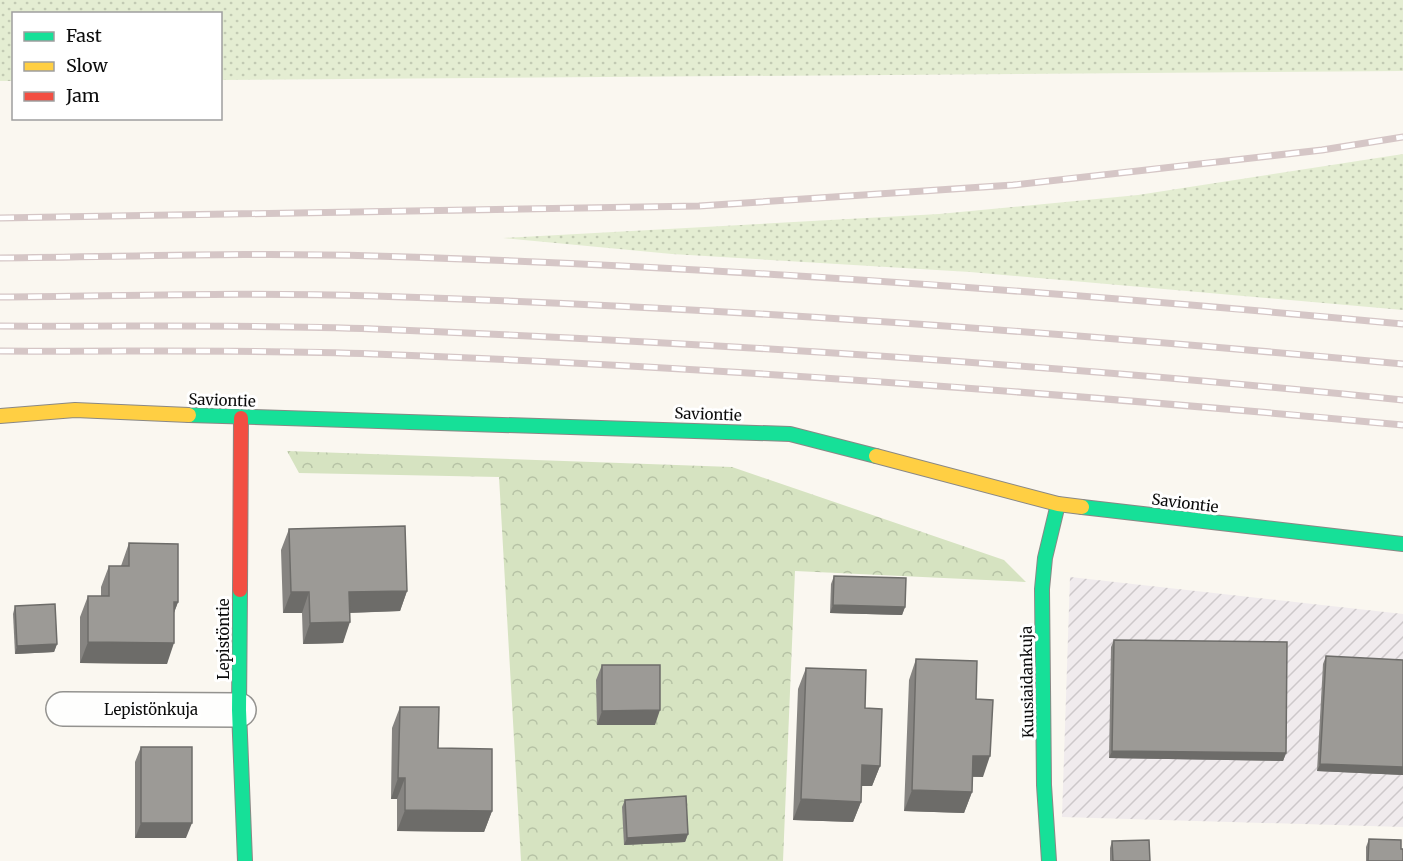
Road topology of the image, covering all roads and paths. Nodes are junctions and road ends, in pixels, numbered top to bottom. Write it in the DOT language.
graph roads {
  1 [pos="0,416"];
  2 [pos="241,418"];
  3 [pos="1058,504"];
  4 [pos="1403,544"];
  5 [pos="63,709"];
  6 [pos="239,710"];
  7 [pos="244,861"];
  8 [pos="1049,861"];
  1 -- 2 [label="main road, Saviontie"];
  2 -- 3 [label="main road, Saviontie"];
  2 -- 6 [label="main road, Lepistöntie"];
  3 -- 4 [label="main road, Saviontie"];
  3 -- 8 [label="main road, Kuusiaidankuja"];
  5 -- 6 [label="street, Lepistönkuja"];
  6 -- 7 [label="main road, Lepistöntie"];
}
